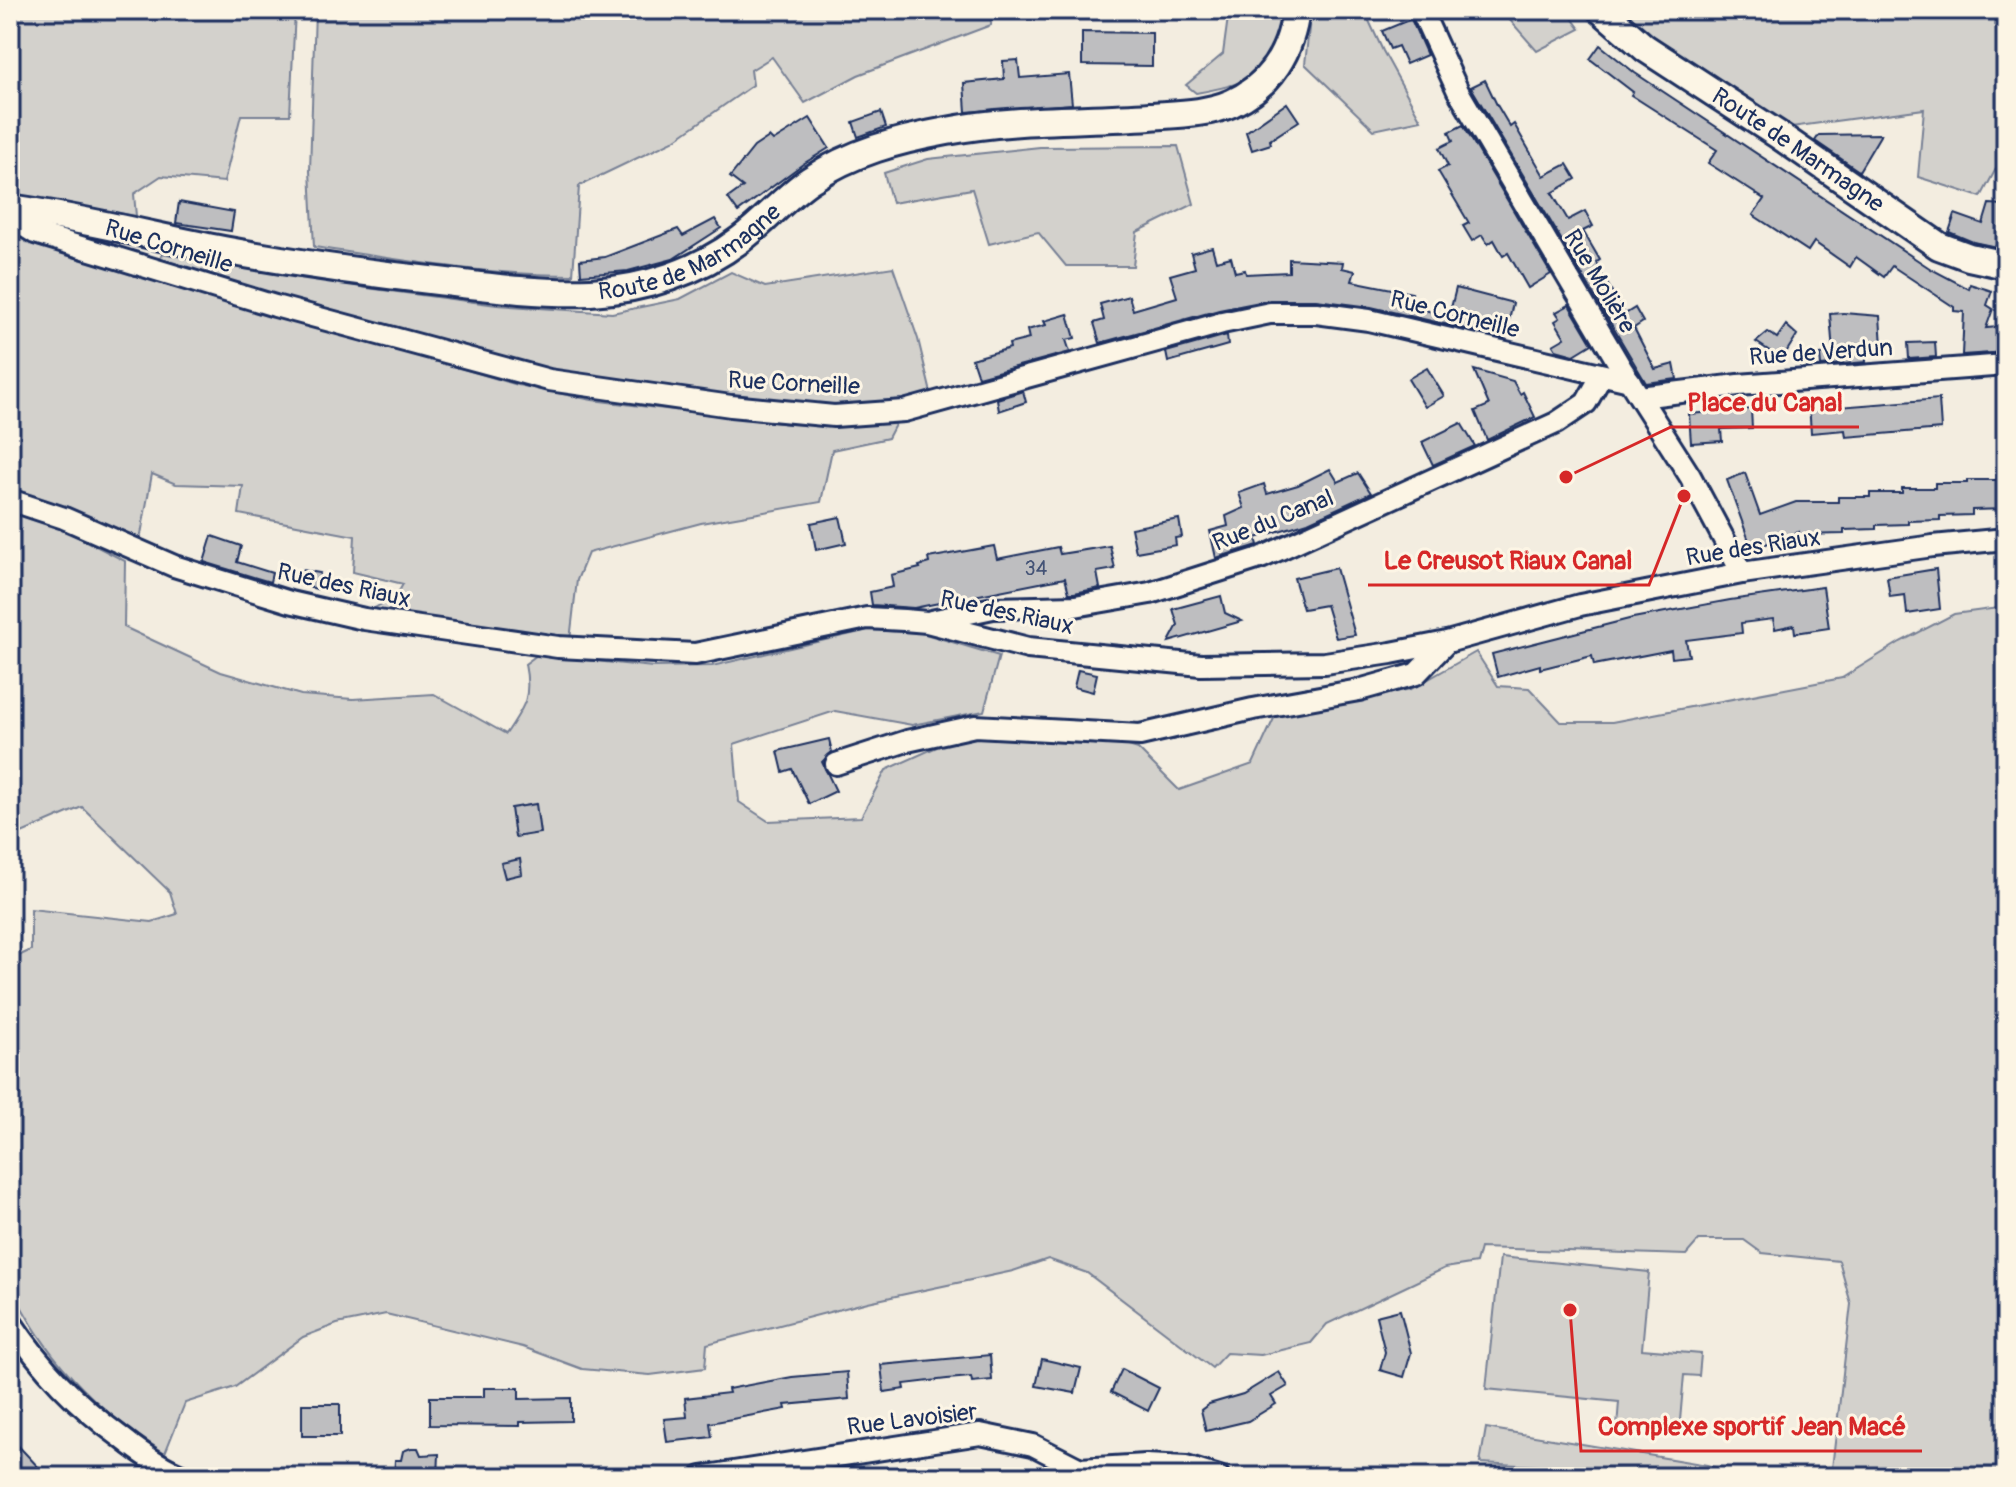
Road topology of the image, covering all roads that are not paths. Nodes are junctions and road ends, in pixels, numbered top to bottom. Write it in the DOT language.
graph roads {
  1 [pos="1296,10"];
  2 [pos="1601,10"];
  3 [pos="1422,12"];
  4 [pos="10,208"];
  5 [pos="10,217"];
  6 [pos="2006,265"];
  7 [pos="2006,365"];
  8 [pos="1602,375"];
  9 [pos="1635,389"];
  10 [pos="10,500"];
  11 [pos="2006,539"];
  12 [pos="1742,573"];
  13 [pos="927,622"];
  14 [pos="1447,642"];
  15 [pos="836,764"];
  16 [pos="10,1321"];
  17 [pos="177,1476"];
  18 [pos="701,1477"];
  19 [pos="1219,1477"];
  1 -- 4 [label="street, Route de Marmagne"];
  2 -- 6 [label="street, Route de Marmagne"];
  3 -- 9 [label="street, Rue Molière"];
  5 -- 8 [label="street, Rue Corneille"];
  7 -- 9 [label="street, Rue de Verdun"];
  8 -- 9 [label="street, Rue Corneille"];
  8 -- 13 [label="street, Rue du Canal"];
  9 -- 12 [label="street, Rue Molière"];
  10 -- 13 [label="street, Rue des Riaux"];
  11 -- 12 [label="street, Rue des Riaux"];
  12 -- 14 [label="street, Rue des Riaux"];
  13 -- 14 [label="street, Rue des Riaux"];
  14 -- 15 [label="street"];
  16 -- 17 [label="street"];
  18 -- 19 [label="street, Rue Lavoisier"];
}
